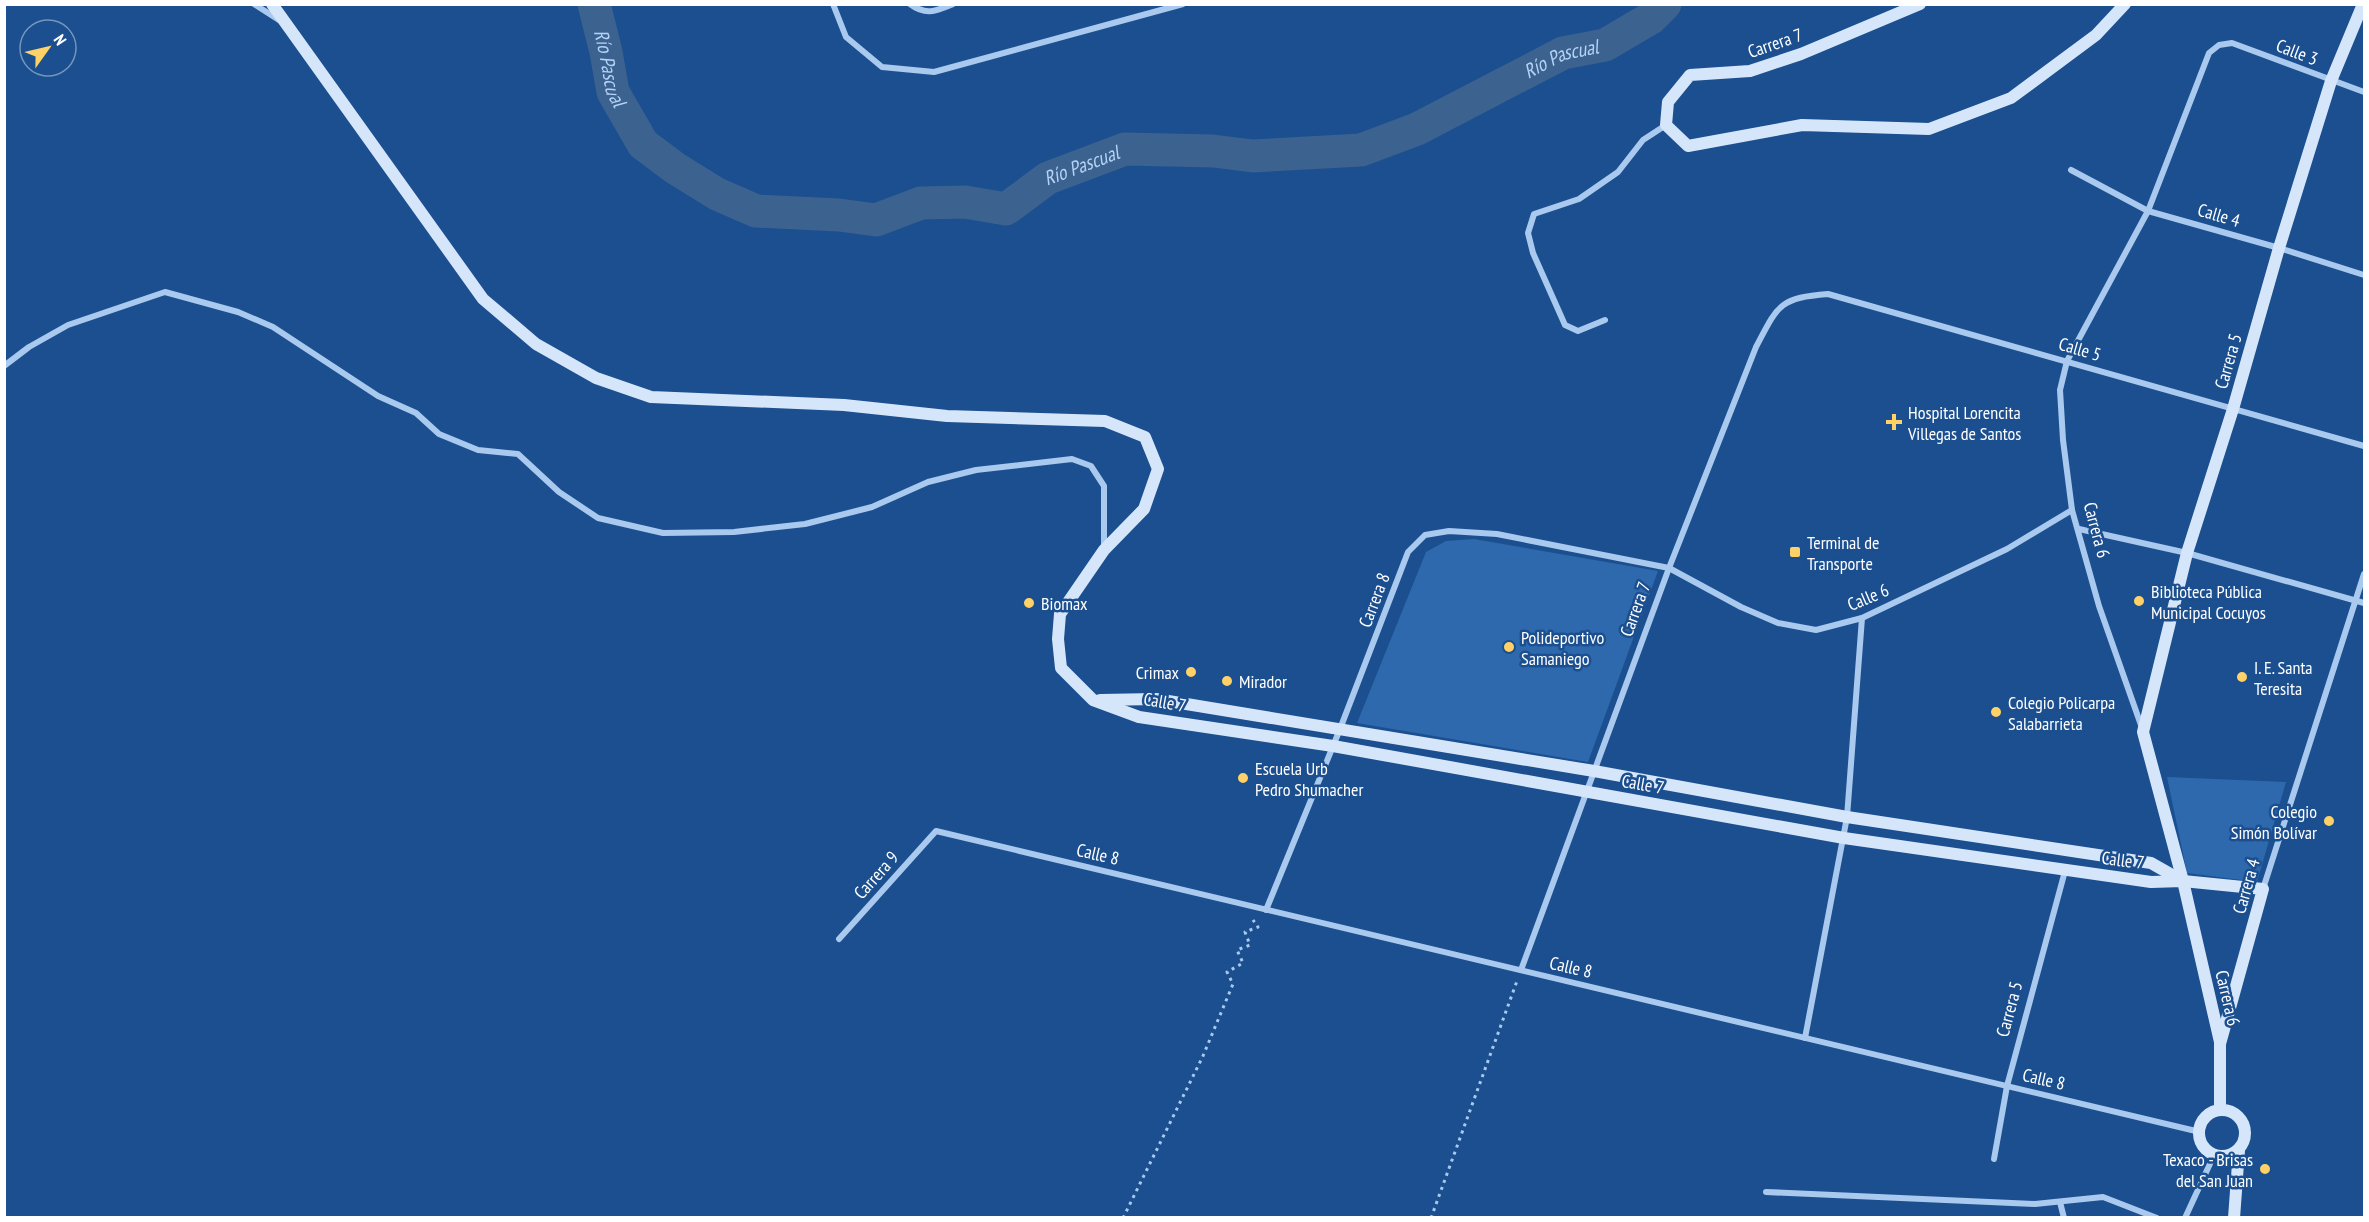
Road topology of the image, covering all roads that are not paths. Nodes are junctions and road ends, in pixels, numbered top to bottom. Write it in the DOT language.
graph roads {
  1 [pos="254,4"];
  2 [pos="272,4"];
  3 [pos="833,4"];
  4 [pos="910,4"];
  5 [pos="953,4"];
  6 [pos="1183,4"];
  7 [pos="1920,4"];
  8 [pos="2125,4"];
  9 [pos="2363,4"];
  10 [pos="286,24"];
  11 [pos="2219,45"];
  12 [pos="2331,81"];
  13 [pos="2364,92"];
  14 [pos="1666,125"];
  15 [pos="2070,170"];
  16 [pos="2148,211"];
  17 [pos="2279,248"];
  18 [pos="2364,275"];
  19 [pos="1786,302"];
  20 [pos="1605,320"];
  21 [pos="2067,361"];
  22 [pos="4,366"];
  23 [pos="2233,409"];
  24 [pos="2364,446"];
  25 [pos="2072,510"];
  26 [pos="2079,529"];
  27 [pos="1104,550"];
  28 [pos="2187,553"];
  29 [pos="1669,568"];
  30 [pos="2364,574"];
  31 [pos="2355,601"];
  32 [pos="2364,603"];
  33 [pos="1862,618"];
  34 [pos="1093,700"];
  35 [pos="1340,729"];
  36 [pos="2143,732"];
  37 [pos="1333,746"];
  38 [pos="1594,771"];
  39 [pos="1586,793"];
  40 [pos="1847,817"];
  41 [pos="936,831"];
  42 [pos="1844,838"];
  43 [pos="2065,871"];
  44 [pos="2183,880"];
  45 [pos="2262,889"];
  46 [pos="1266,910"];
  47 [pos="839,939"];
  48 [pos="1521,970"];
  49 [pos="1805,1038"];
  50 [pos="2220,1044"];
  51 [pos="2007,1086"];
  52 [pos="2220,1110"];
  53 [pos="2200,1132"];
  54 [pos="2239,1150"];
  55 [pos="2214,1155"];
  56 [pos="1994,1159"];
  57 [pos="1766,1192"];
  58 [pos="2060,1202"];
  59 [pos="2064,1218"];
  60 [pos="2157,1218"];
  61 [pos="2185,1218"];
  62 [pos="2234,1218"];
  1 -- 10 [label="street"];
  2 -- 10 [label="main road"];
  3 -- 6 [label="street"];
  4 -- 5 [label="street"];
  7 -- 14 [label="main road, Carrera 7"];
  8 -- 14 [label="main road"];
  9 -- 12 [label="main road, Carrera 5"];
  10 -- 27 [label="main road"];
  11 -- 12 [label="street, Calle 3"];
  11 -- 16 [label="street, Carrera 6"];
  12 -- 13 [label="street, Calle 3"];
  12 -- 17 [label="main road, Carrera 5"];
  14 -- 20 [label="street"];
  15 -- 16 [label="street, Calle 4"];
  16 -- 17 [label="street, Calle 4"];
  16 -- 21 [label="street, Carrera 6"];
  17 -- 18 [label="street, Calle 4"];
  17 -- 23 [label="main road, Carrera 5"];
  19 -- 21 [label="street, Calle 5"];
  19 -- 29 [label="street, Carrera 7"];
  21 -- 23 [label="street, Calle 5"];
  21 -- 25 [label="street, Carrera 6"];
  22 -- 27 [label="street"];
  23 -- 24 [label="street, Calle 5"];
  23 -- 28 [label="main road, Carrera 5"];
  25 -- 26 [label="street, Carrera 6"];
  25 -- 33 [label="street, Calle 6"];
  26 -- 28 [label="street"];
  26 -- 36 [label="street, Carrera 6"];
  27 -- 34 [label="main road"];
  28 -- 31 [label="street"];
  28 -- 36 [label="main road, Carrera 5"];
  29 -- 33 [label="street, Calle 6"];
  29 -- 35 [label="street, Carrera 8"];
  29 -- 38 [label="street, Carrera 7"];
  30 -- 31 [label="street, Carrera 4"];
  31 -- 32 [label="street"];
  31 -- 45 [label="street, Carrera 4"];
  33 -- 40 [label="street"];
  34 -- 35 [label="main road, Calle 7"];
  34 -- 37 [label="main road, Calle 7"];
  35 -- 37 [label="street, Carrera 8"];
  35 -- 38 [label="main road, Calle 7"];
  36 -- 44 [label="main road, Carrera 6"];
  37 -- 39 [label="main road, Calle 7"];
  37 -- 46 [label="street, Carrera 8"];
  38 -- 39 [label="street, Carrera 7"];
  38 -- 40 [label="main road, Calle 7"];
  39 -- 42 [label="main road, Calle 7"];
  39 -- 48 [label="street, Carrera 7"];
  40 -- 42 [label="street"];
  40 -- 44 [label="main road, Calle 7"];
  41 -- 46 [label="street, Calle 8"];
  41 -- 47 [label="street, Carrera 9"];
  42 -- 43 [label="main road, Calle 7"];
  42 -- 49 [label="street"];
  43 -- 44 [label="main road, Calle 7"];
  43 -- 51 [label="street, Carrera 5"];
  44 -- 45 [label="main road, Calle 7"];
  44 -- 50 [label="main road, Carrera 6"];
  45 -- 50 [label="main road, Carrera 4"];
  46 -- 48 [label="street, Calle 8"];
  48 -- 49 [label="street, Calle 8"];
  49 -- 51 [label="street, Calle 8"];
  50 -- 52 [label="main road, Carrera 4"];
  51 -- 53 [label="street, Calle 8"];
  51 -- 56 [label="street, Carrera 5"];
  52 -- 53 [label="main road"];
  52 -- 54 [label="main road"];
  53 -- 55 [label="main road"];
  54 -- 55 [label="main road"];
  54 -- 62 [label="main road"];
  55 -- 61 [label="street"];
  57 -- 58 [label="street"];
  58 -- 59 [label="street"];
  58 -- 60 [label="street"];
}
